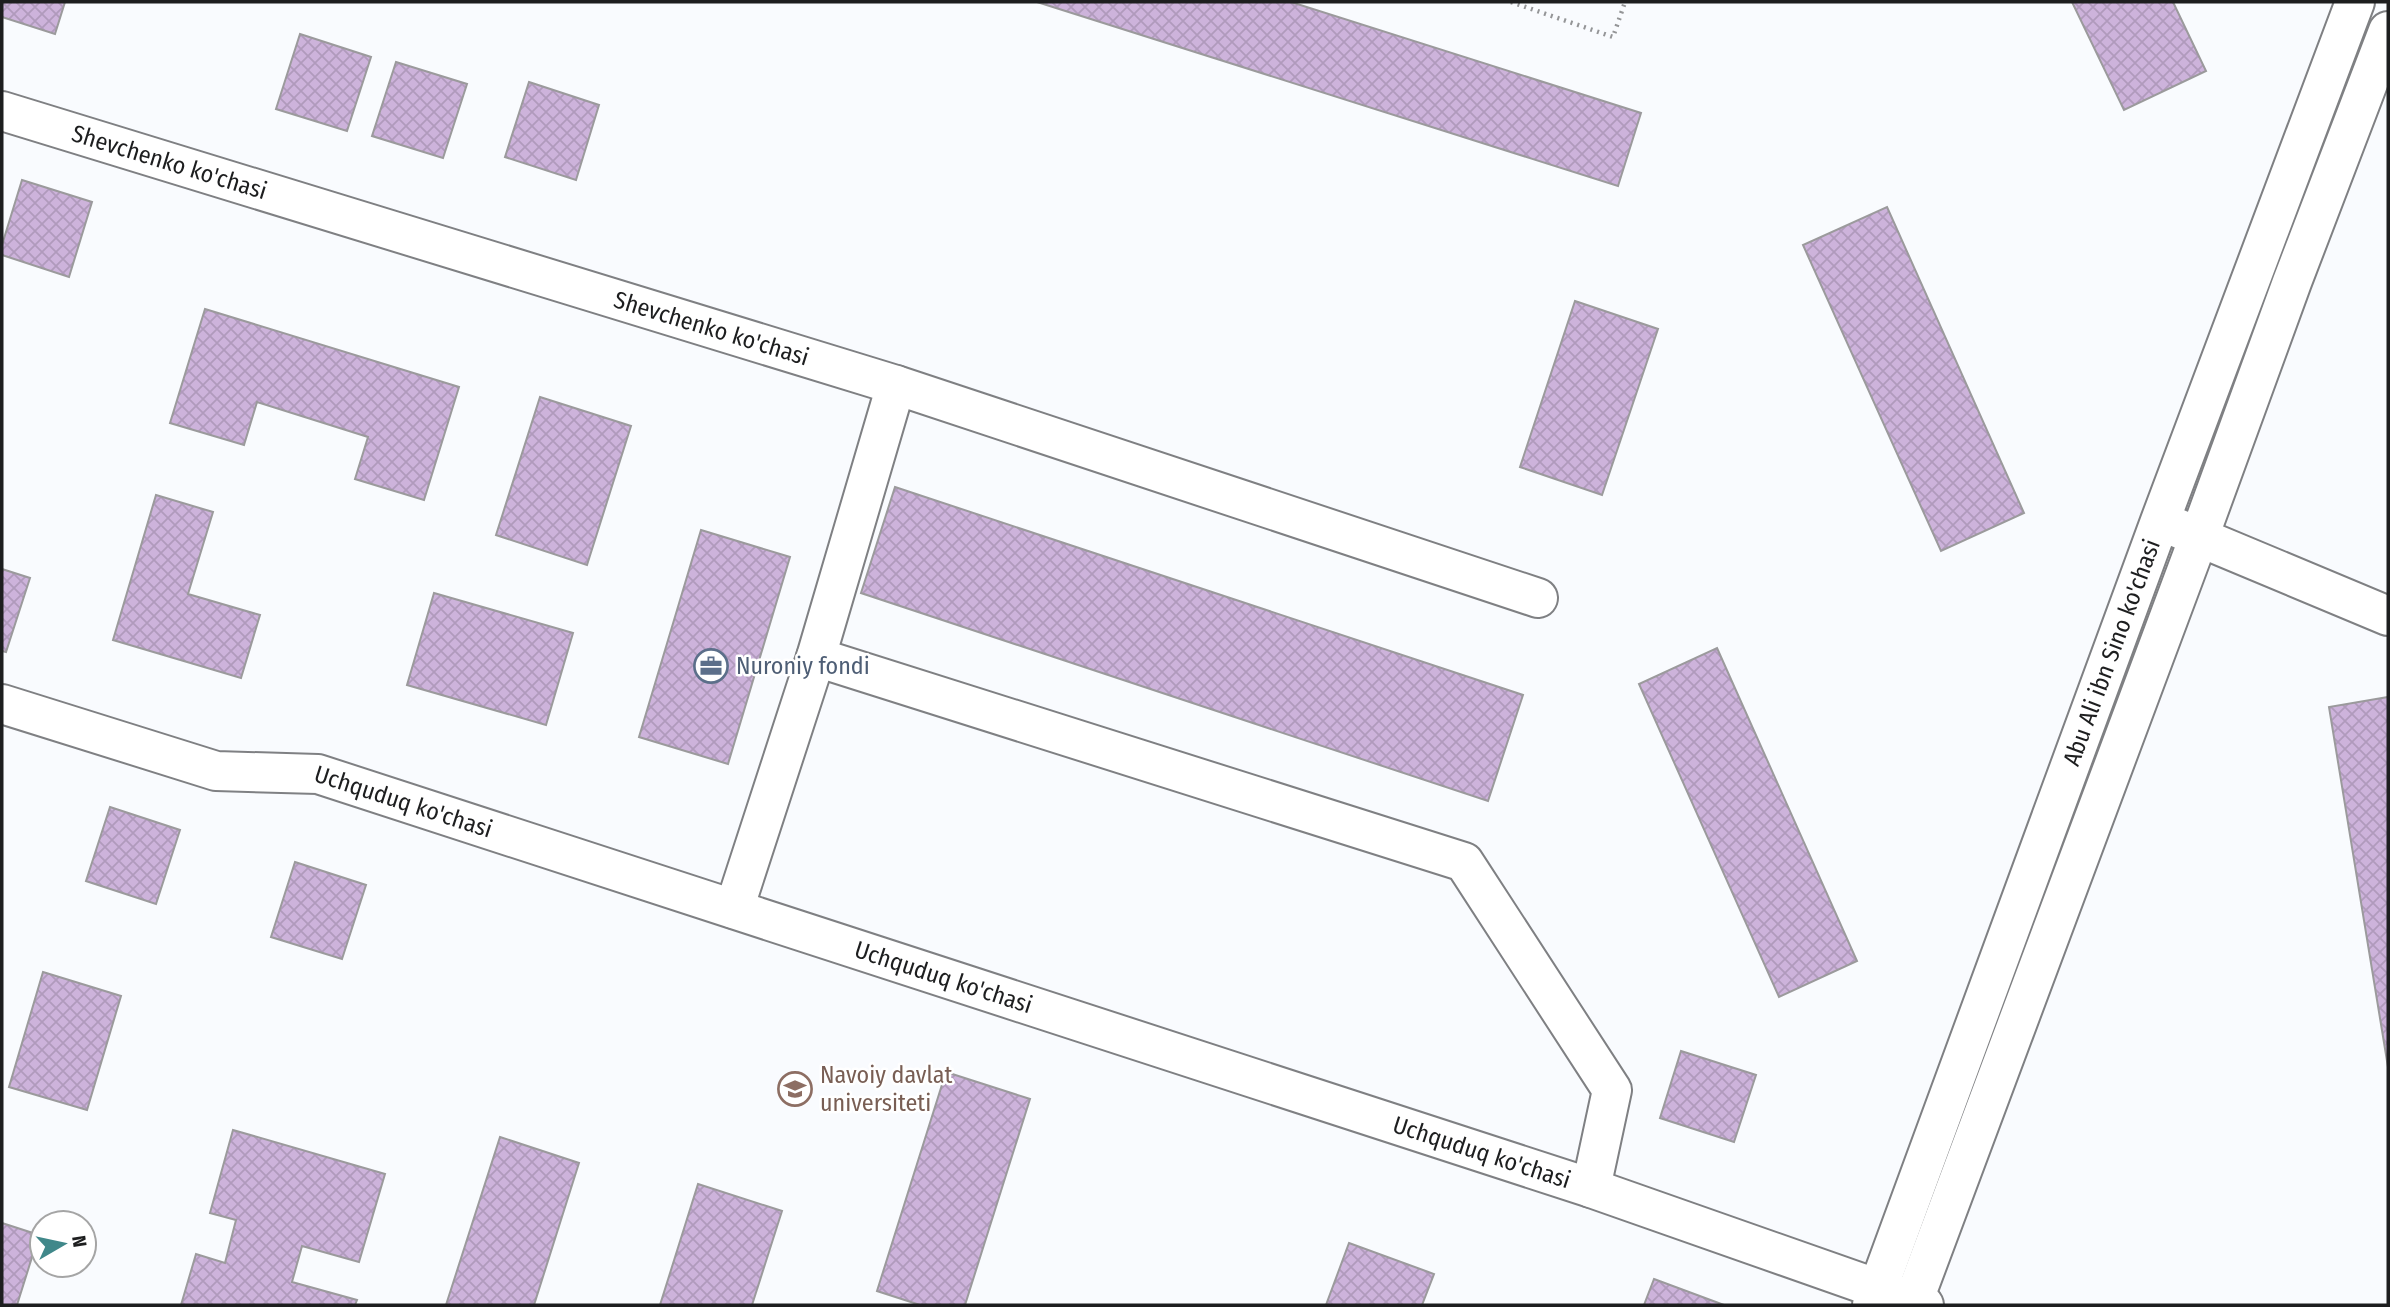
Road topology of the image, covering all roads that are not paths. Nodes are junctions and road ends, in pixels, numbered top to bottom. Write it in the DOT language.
graph roads {
  1 [pos="2355,2"];
  2 [pos="2388,31"];
  3 [pos="2,111"];
  4 [pos="896,385"];
  5 [pos="2160,521"];
  6 [pos="2199,537"];
  7 [pos="1538,598"];
  8 [pos="2388,616"];
  9 [pos="816,657"];
  10 [pos="2,704"];
  11 [pos="734,909"];
  12 [pos="1591,1188"];
  13 [pos="1875,1297"];
  14 [pos="1917,1304"];
  1 -- 5 [label="street, Abu Ali ibn Sino ko'chasi"];
  2 -- 6 [label="street, Abu Ali ibn Sino ko'chasi"];
  3 -- 4 [label="street, Shevchenko ko'chasi"];
  4 -- 7 [label="street, Shevchenko ko'chasi"];
  4 -- 9 [label="street"];
  5 -- 6 [label="street"];
  5 -- 13 [label="street, Abu Ali ibn Sino ko'chasi"];
  6 -- 8 [label="street"];
  6 -- 14 [label="street, Abu Ali ibn Sino ko'chasi"];
  9 -- 11 [label="street"];
  9 -- 12 [label="street"];
  10 -- 11 [label="street, Uchquduq ko'chasi"];
  11 -- 12 [label="street, Uchquduq ko'chasi"];
  12 -- 13 [label="street, Uchquduq ko'chasi"];
  13 -- 14 [label="street, Uchquduq ko'chasi"];
}
